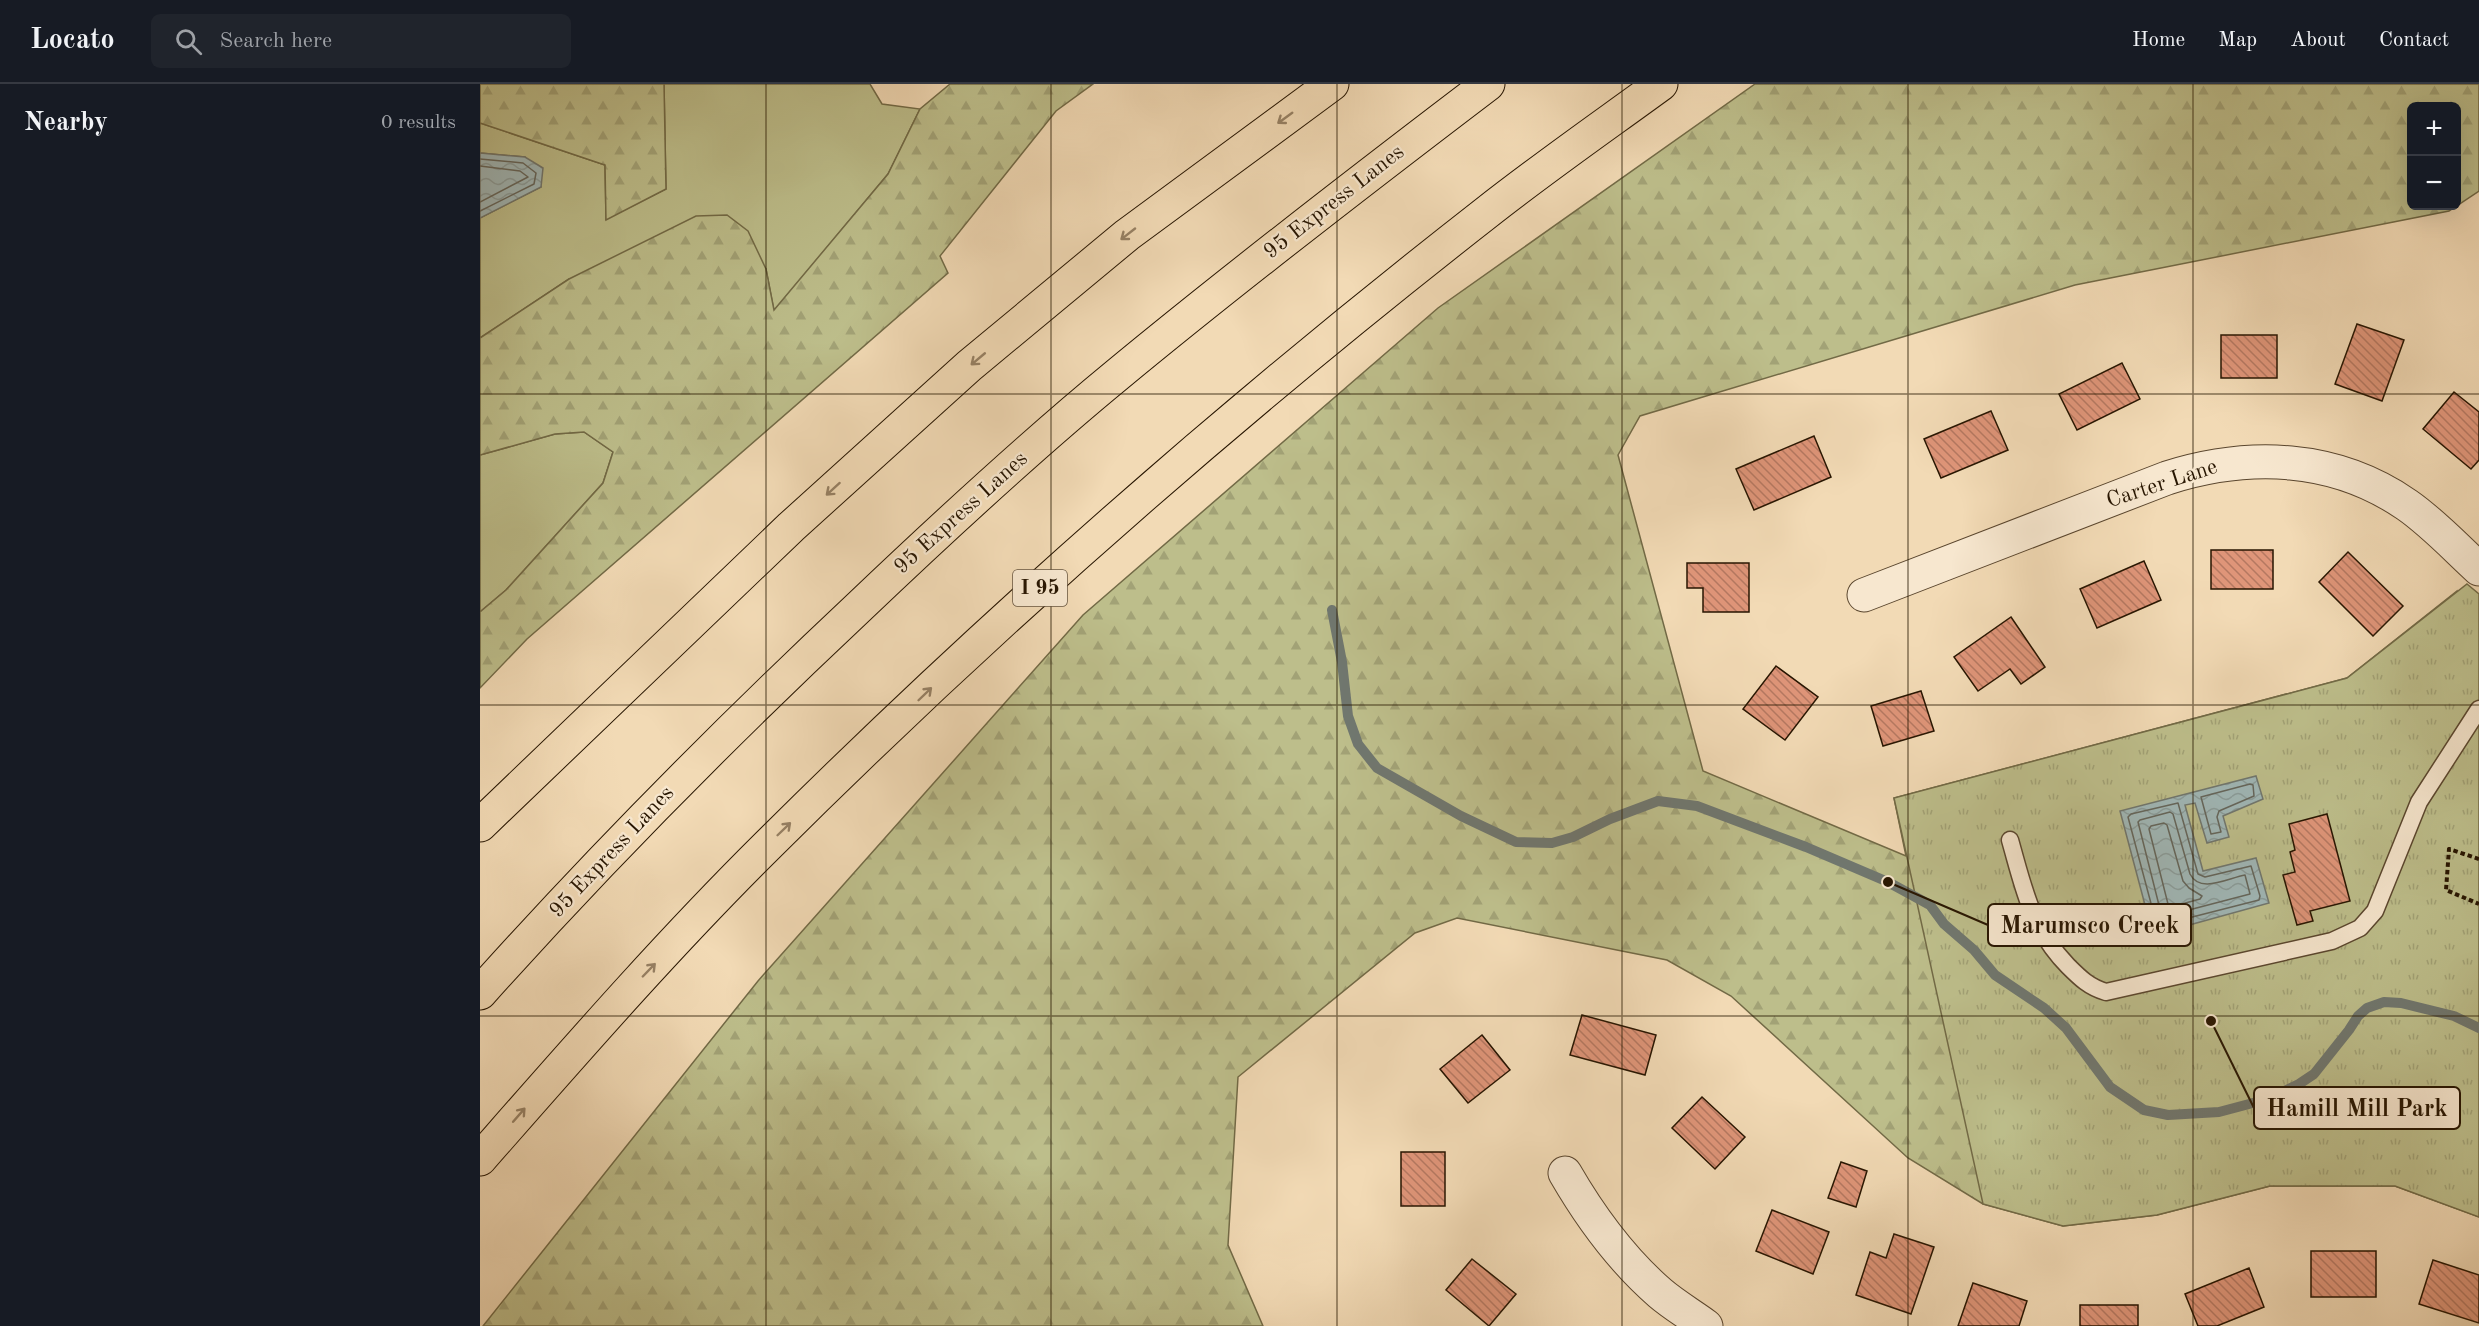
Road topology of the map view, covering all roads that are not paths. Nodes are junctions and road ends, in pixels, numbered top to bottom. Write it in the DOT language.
graph roads {
  1 [pos="1332,84"];
  2 [pos="1488,84"];
  3 [pos="1661,84"];
  4 [pos="2479,569"];
  5 [pos="1864,596"];
  6 [pos="2479,709"];
  7 [pos="480,825"];
  8 [pos="2010,840"];
  9 [pos="485,987"];
  10 [pos="480,1159"];
  11 [pos="1565,1173"];
  12 [pos="1706,1326"];
  1 -- 7 [label="highway, one-way"];
  2 -- 9 [label="highway, 95 Express Lanes"];
  10 -- 3 [label="highway, I 95, one-way"];
  4 -- 5 [label="street, Carter Lane"];
  6 -- 8 [label="lane"];
  11 -- 12 [label="street"];
}
